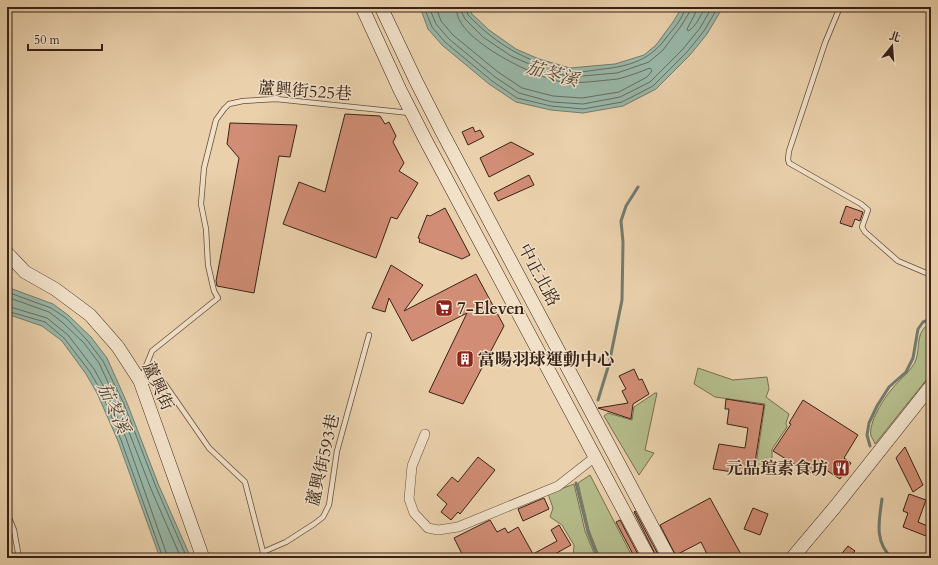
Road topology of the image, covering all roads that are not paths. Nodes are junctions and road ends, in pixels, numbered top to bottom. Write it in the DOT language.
graph roads {
  1 [pos="362,7"];
  2 [pos="381,7"];
  3 [pos="840,7"];
  4 [pos="411,113"];
  5 [pos="7,252"];
  6 [pos="931,275"];
  7 [pos="369,336"];
  8 [pos="140,381"];
  9 [pos="931,386"];
  10 [pos="425,434"];
  11 [pos="595,457"];
  12 [pos="7,513"];
  13 [pos="263,552"];
  14 [pos="19,558"];
  15 [pos="203,558"];
  16 [pos="262,558"];
  17 [pos="649,558"];
  18 [pos="669,558"];
  19 [pos="792,558"];
  1 -- 4 [label="street"];
  2 -- 18 [label="street, 中正北路"];
  3 -- 6 [label="lane"];
  4 -- 8 [label="lane, 蘆興街525巷"];
  4 -- 11 [label="street"];
  5 -- 8 [label="street, 蘆興街"];
  7 -- 13 [label="lane, 蘆興街593巷"];
  8 -- 13 [label="lane"];
  8 -- 15 [label="street, 蘆興街"];
  9 -- 19 [label="street"];
  10 -- 11 [label="street"];
  11 -- 17 [label="street"];
  12 -- 14 [label="lane"];
  13 -- 16 [label="lane"];
}
